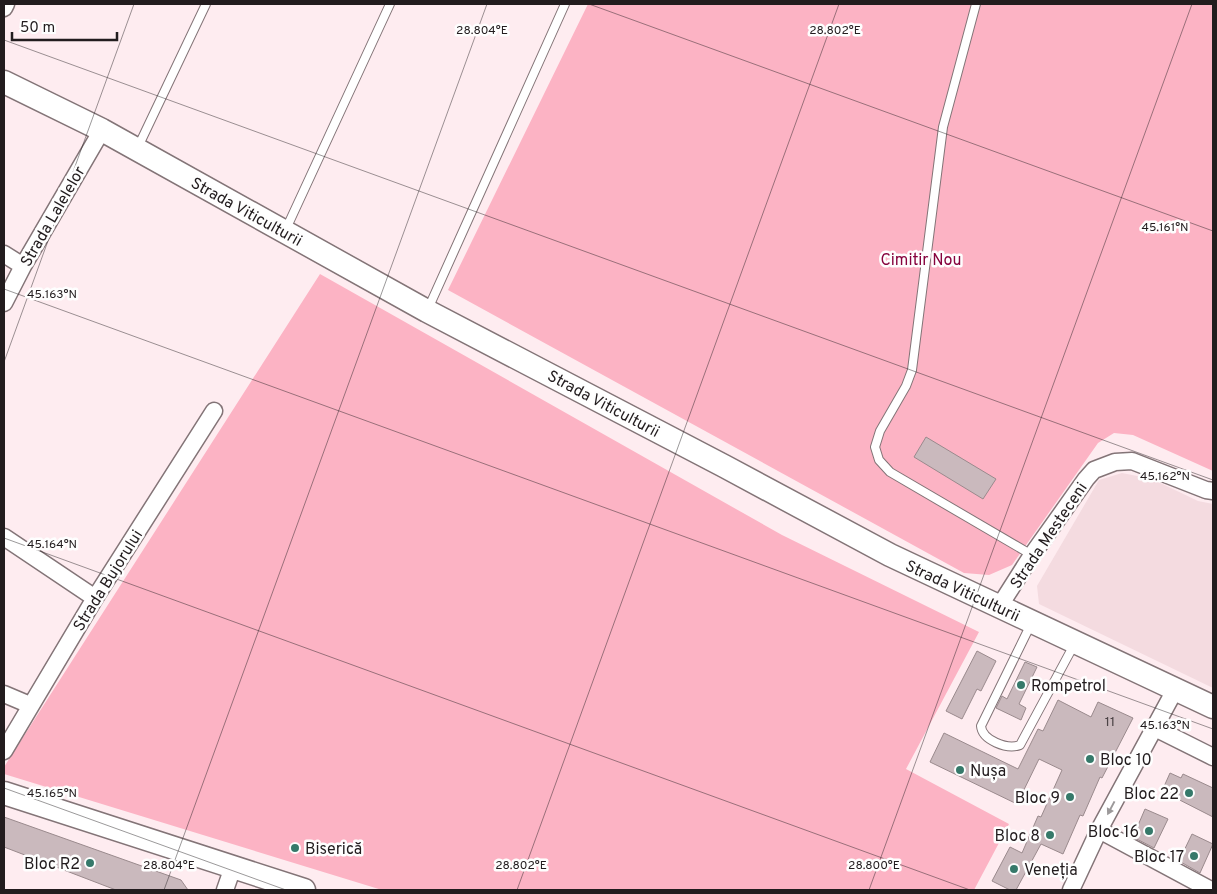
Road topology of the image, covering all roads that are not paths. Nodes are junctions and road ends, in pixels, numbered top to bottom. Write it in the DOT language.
graph roads {
  1 [pos="6,4"];
  2 [pos="206,4"];
  3 [pos="390,4"];
  4 [pos="565,4"];
  5 [pos="976,4"];
  6 [pos="4,8"];
  7 [pos="4,82"];
  8 [pos="102,130"];
  9 [pos="137,149"];
  10 [pos="284,232"];
  11 [pos="4,254"];
  12 [pos="23,266"];
  13 [pos="4,303"];
  14 [pos="427,311"];
  15 [pos="214,411"];
  16 [pos="1213,491"];
  17 [pos="4,537"];
  18 [pos="1032,555"];
  19 [pos="95,598"];
  20 [pos="999,607"];
  21 [pos="1032,622"];
  22 [pos="1076,642"];
  23 [pos="1176,688"];
  24 [pos="4,694"];
  25 [pos="30,706"];
  26 [pos="1213,707"];
  27 [pos="1155,728"];
  28 [pos="4,751"];
  29 [pos="1213,757"];
  30 [pos="4,794"];
  31 [pos="1099,830"];
  32 [pos="233,867"];
  33 [pos="264,884"];
  34 [pos="1213,885"];
  35 [pos="225,890"];
  36 [pos="304,890"];
  37 [pos="1070,890"];
  38 [pos="1211,890"];
  1 -- 6 [label="street"];
  2 -- 9 [label="lane"];
  3 -- 10 [label="lane"];
  4 -- 14 [label="lane"];
  5 -- 18 [label="lane"];
  7 -- 8 [label="main road, Strada Viticulturii"];
  8 -- 9 [label="main road, Strada Viticulturii"];
  8 -- 12 [label="street, Strada Lalelelor"];
  9 -- 10 [label="main road, Strada Viticulturii"];
  10 -- 14 [label="main road, Strada Viticulturii"];
  11 -- 12 [label="street"];
  12 -- 13 [label="street, Strada Lalelelor"];
  14 -- 20 [label="main road, Strada Viticulturii"];
  15 -- 19 [label="street, Strada Bujorului"];
  16 -- 18 [label="street, Strada Mesteceni"];
  17 -- 19 [label="street"];
  18 -- 20 [label="street, Strada Mesteceni"];
  19 -- 25 [label="street, Strada Bujorului"];
  20 -- 21 [label="main road, Strada Viticulturii"];
  21 -- 22 [label="main road, Strada Viticulturii"];
  21 -- 22 [label="lane"];
  22 -- 23 [label="main road, Strada Viticulturii"];
  23 -- 26 [label="main road, Strada Viticulturii"];
  23 -- 27 [label="street"];
  24 -- 25 [label="street"];
  25 -- 28 [label="street, Strada Bujorului"];
  27 -- 29 [label="street"];
  27 -- 31 [label="street, one-way"];
  30 -- 32 [label="main road"];
  31 -- 37 [label="street"];
  31 -- 38 [label="street"];
  32 -- 33 [label="main road"];
  32 -- 35 [label="street"];
  33 -- 36 [label="main road"];
  34 -- 38 [label="street"];
}
